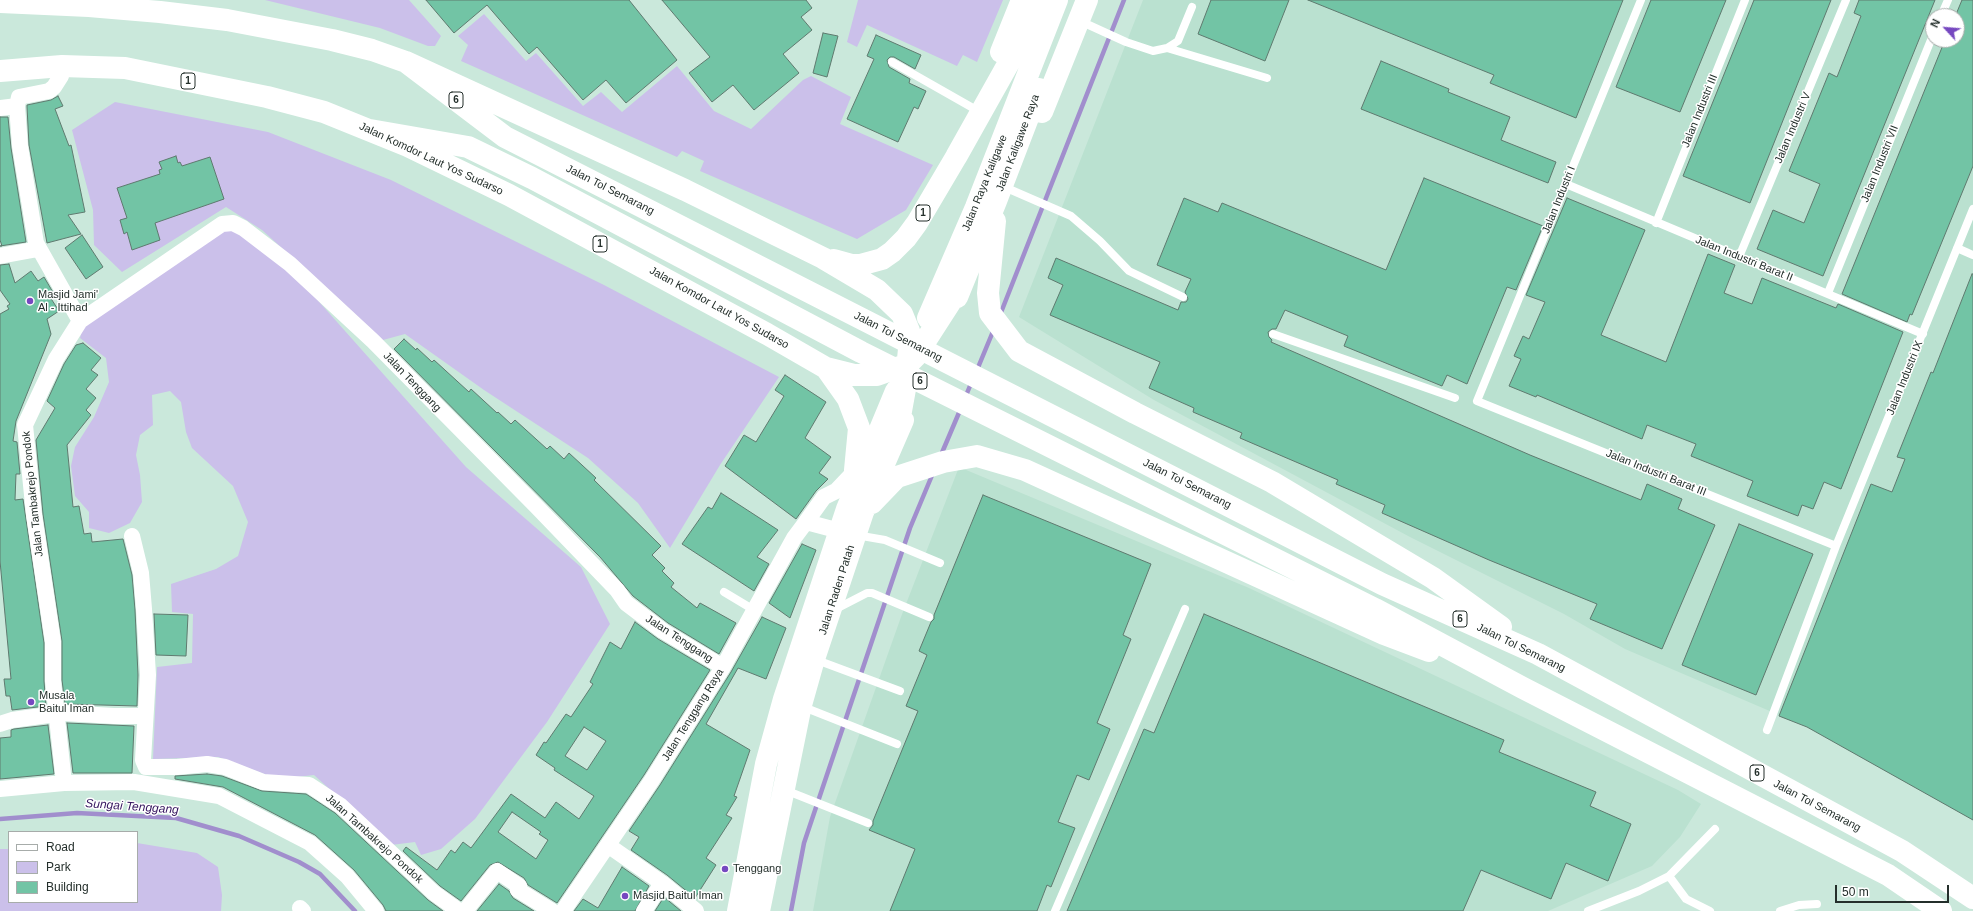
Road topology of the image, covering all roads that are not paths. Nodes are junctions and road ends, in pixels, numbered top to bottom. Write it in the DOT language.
graph roads {
  1 [pos="1022,0"];
  2 [pos="1044,0"];
  3 [pos="1057,0"];
  4 [pos="1087,0"];
  5 [pos="1642,0"];
  6 [pos="1745,0"];
  7 [pos="1846,0"];
  8 [pos="0,2"];
  9 [pos="47,2"];
  10 [pos="1192,7"];
  11 [pos="1080,15"];
  12 [pos="1166,48"];
  13 [pos="1928,48"];
  14 [pos="406,62"];
  15 [pos="892,62"];
  16 [pos="62,66"];
  17 [pos="0,71"];
  18 [pos="1267,78"];
  19 [pos="17,106"];
  20 [pos="0,108"];
  21 [pos="982,109"];
  22 [pos="370,130"];
  23 [pos="1566,184"];
  24 [pos="1006,194"];
  25 [pos="1973,209"];
  26 [pos="1656,223"];
  27 [pos="1957,248"];
  28 [pos="38,249"];
  29 [pos="1973,255"];
  30 [pos="0,256"];
  31 [pos="1739,257"];
  32 [pos="823,258"];
  33 [pos="962,284"];
  34 [pos="1828,293"];
  35 [pos="1183,297"];
  36 [pos="80,321"];
  37 [pos="1273,334"];
  38 [pos="1923,334"];
  39 [pos="908,364"];
  40 [pos="826,368"];
  41 [pos="1455,398"];
  42 [pos="1477,400"];
  43 [pos="897,433"];
  44 [pos="855,471"];
  45 [pos="855,510"];
  46 [pos="806,522"];
  47 [pos="847,533"];
  48 [pos="132,536"];
  49 [pos="1836,546"];
  50 [pos="940,563"];
  51 [pos="724,592"];
  52 [pos="1185,609"];
  53 [pos="754,610"];
  54 [pos="830,612"];
  55 [pos="929,617"];
  56 [pos="1538,654"];
  57 [pos="814,659"];
  58 [pos="723,666"];
  59 [pos="1524,688"];
  60 [pos="900,691"];
  61 [pos="810,709"];
  62 [pos="56,714"];
  63 [pos="144,716"];
  64 [pos="0,724"];
  65 [pos="1767,730"];
  66 [pos="897,744"];
  67 [pos="64,783"];
  68 [pos="0,789"];
  69 [pos="789,792"];
  70 [pos="868,823"];
  71 [pos="1715,828"];
  72 [pos="609,846"];
  73 [pos="1669,876"];
  74 [pos="662,883"];
  75 [pos="1973,898"];
  76 [pos="1817,904"];
  77 [pos="376,911"];
  78 [pos="459,911"];
  79 [pos="466,911"];
  80 [pos="552,911"];
  81 [pos="563,911"];
  82 [pos="644,911"];
  83 [pos="696,911"];
  84 [pos="738,911"];
  85 [pos="759,911"];
  86 [pos="1055,911"];
  87 [pos="1588,911"];
  88 [pos="1710,911"];
  89 [pos="1780,911"];
  90 [pos="1941,911"];
  1 -- 21 [label="highway"];
  2 -- 21 [label="highway, 1"];
  3 -- 39 [label="highway, Jalan Raya Kaligawe"];
  4 -- 11 [label="highway, Jalan Kaligawe Raya"];
  5 -- 23 [label="lane, Jalan Industri I"];
  6 -- 26 [label="lane, Jalan Industri III"];
  7 -- 31 [label="lane, Jalan Industri V"];
  8 -- 9 [label="highway, 1"];
  9 -- 14 [label="highway, 1"];
  10 -- 12 [label="lane"];
  11 -- 12 [label="lane"];
  11 -- 24 [label="highway, Jalan Kaligawe Raya"];
  12 -- 18 [label="lane"];
  13 -- 34 [label="lane, Jalan Industri VII"];
  14 -- 32 [label="highway, 1"];
  14 -- 56 [label="highway, Jalan Tol Semarang / 6"];
  15 -- 21 [label="lane"];
  16 -- 17 [label="highway, Jalan Komdor Laut Yos Sudarso / 1"];
  16 -- 19 [label="street"];
  16 -- 22 [label="highway, Jalan Komdor Laut Yos Sudarso / 1"];
  19 -- 20 [label="street"];
  19 -- 28 [label="street"];
  21 -- 32 [label="highway, 1"];
  22 -- 40 [label="highway, Jalan Komdor Laut Yos Sudarso / 1"];
  22 -- 59 [label="highway, 6"];
  23 -- 26 [label="lane, Jalan Industri Barat II"];
  23 -- 42 [label="lane, Jalan Industri I"];
  24 -- 33 [label="highway, Jalan Kaligawe Raya"];
  24 -- 35 [label="lane"];
  24 -- 56 [label="highway"];
  25 -- 27 [label="lane, Jalan Industri IX"];
  26 -- 31 [label="lane, Jalan Industri Barat II"];
  27 -- 29 [label="lane"];
  27 -- 38 [label="lane, Jalan Industri IX"];
  28 -- 30 [label="street"];
  28 -- 36 [label="street"];
  31 -- 34 [label="lane, Jalan Industri Barat II"];
  32 -- 39 [label="highway"];
  33 -- 39 [label="highway"];
  33 -- 43 [label="highway, Jalan Raden Patah"];
  34 -- 38 [label="lane, Jalan Industri Barat II"];
  36 -- 58 [label="street, Jalan Tenggang"];
  36 -- 62 [label="street, Jalan Tambakrejo Pondok"];
  37 -- 41 [label="lane"];
  38 -- 49 [label="lane, Jalan Industri IX"];
  39 -- 40 [label="highway, 1"];
  39 -- 43 [label="highway"];
  39 -- 45 [label="highway, Jalan Raden Patah"];
  40 -- 44 [label="highway"];
  42 -- 49 [label="lane, Jalan Industri Barat III"];
  43 -- 45 [label="highway, Jalan Raden Patah"];
  44 -- 45 [label="highway"];
  44 -- 46 [label="street, Jalan Tenggang Raya"];
  45 -- 47 [label="highway, Jalan Raden Patah"];
  45 -- 59 [label="highway"];
  46 -- 47 [label="street"];
  46 -- 53 [label="street, Jalan Tenggang Raya"];
  47 -- 50 [label="lane"];
  47 -- 54 [label="highway, Jalan Raden Patah"];
  47 -- 84 [label="highway, Jalan Raden Patah"];
  48 -- 63 [label="street, Jalan Tambakrejo Pondok"];
  49 -- 65 [label="lane, Jalan Industri IX"];
  51 -- 53 [label="lane"];
  52 -- 86 [label="lane"];
  53 -- 58 [label="street, Jalan Tenggang Raya"];
  54 -- 55 [label="lane"];
  54 -- 57 [label="highway, Jalan Raden Patah"];
  56 -- 75 [label="highway, Jalan Tol Semarang / 6"];
  57 -- 60 [label="lane"];
  57 -- 61 [label="highway, Jalan Raden Patah"];
  58 -- 72 [label="street, Jalan Tenggang Raya"];
  59 -- 90 [label="highway, 6"];
  61 -- 66 [label="lane"];
  61 -- 69 [label="highway, Jalan Raden Patah"];
  62 -- 63 [label="street"];
  62 -- 64 [label="street"];
  62 -- 67 [label="street, Jalan Tambakrejo Pondok"];
  63 -- 78 [label="street, Jalan Tambakrejo Pondok"];
  67 -- 68 [label="street"];
  67 -- 77 [label="street"];
  69 -- 70 [label="lane"];
  69 -- 85 [label="highway, Jalan Raden Patah"];
  71 -- 73 [label="lane"];
  72 -- 74 [label="street"];
  72 -- 81 [label="street, Jalan Tenggang Raya"];
  73 -- 87 [label="lane"];
  73 -- 88 [label="lane"];
  74 -- 82 [label="street"];
  74 -- 83 [label="street"];
  76 -- 89 [label="lane"];
  79 -- 80 [label="street"];
}
